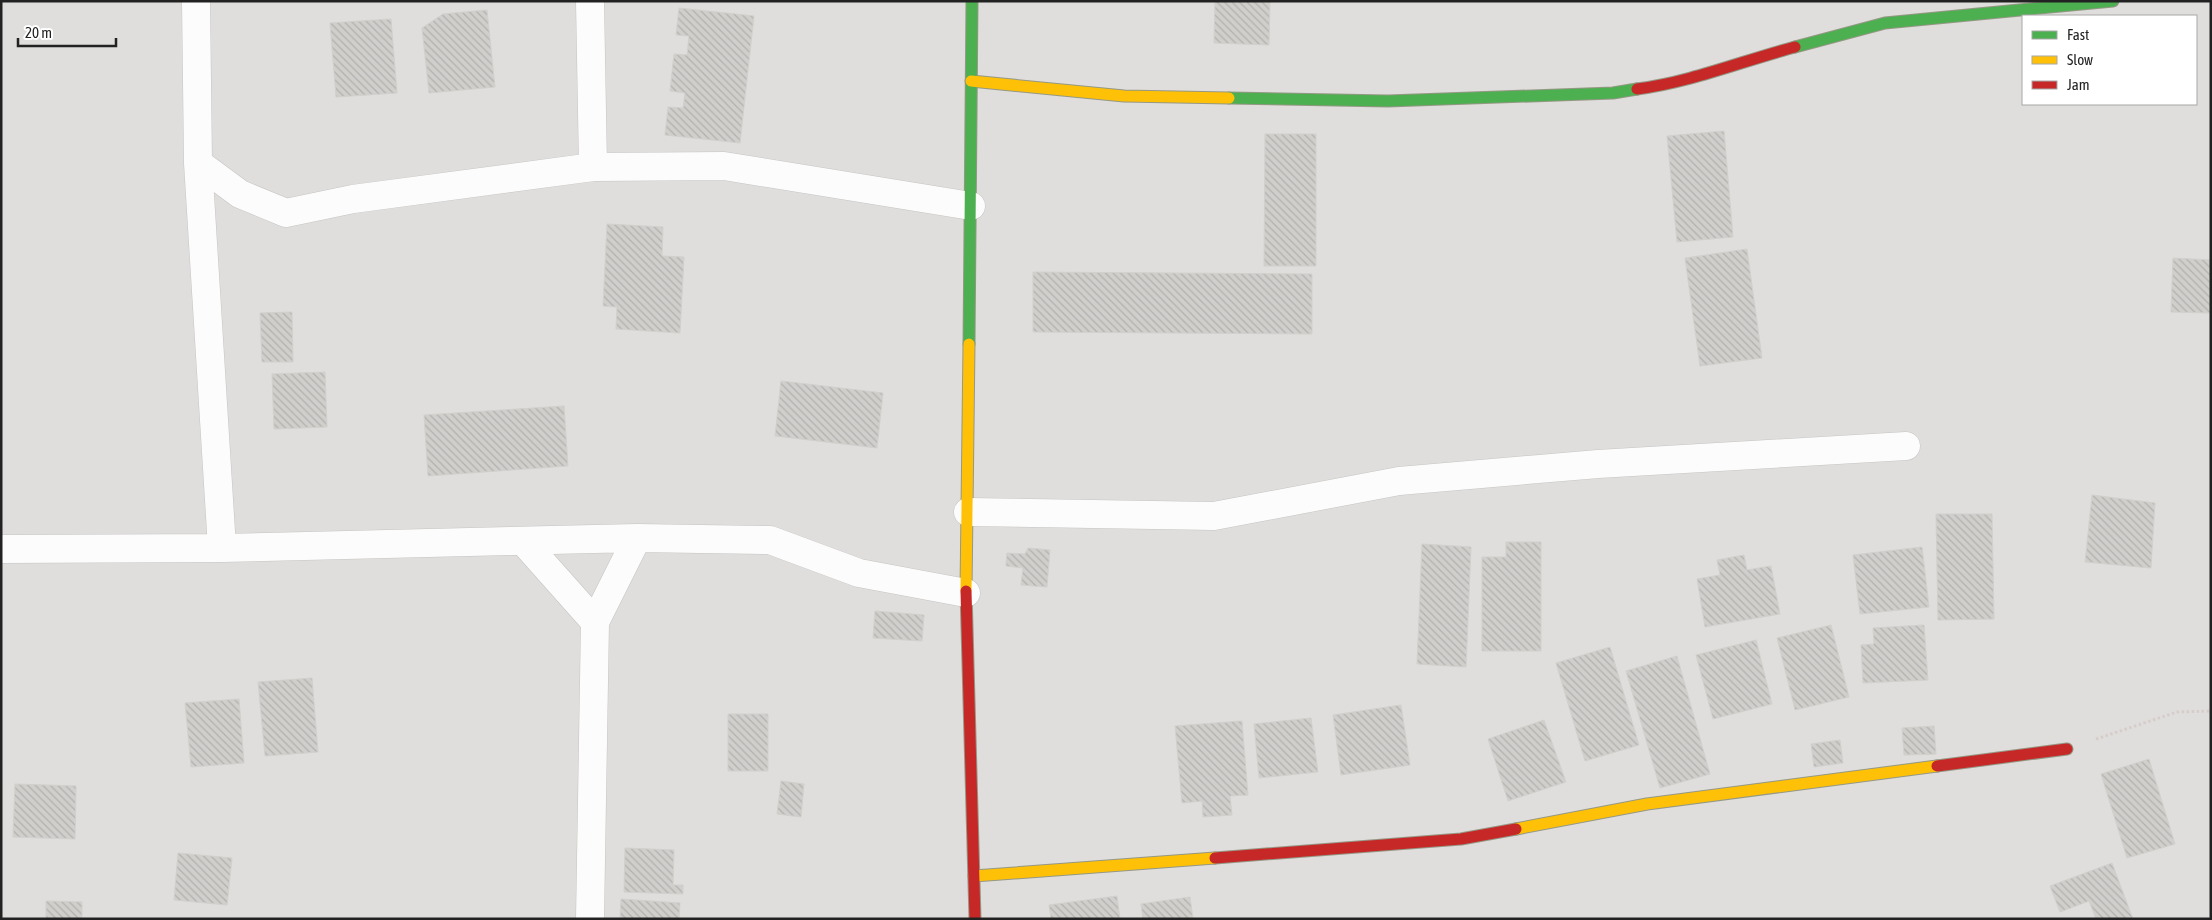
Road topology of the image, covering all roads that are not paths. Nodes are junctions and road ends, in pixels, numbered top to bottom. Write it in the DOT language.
graph roads {
  1 [pos="196,1"];
  2 [pos="590,1"];
  3 [pos="972,1"];
  4 [pos="2113,1"];
  5 [pos="971,82"];
  6 [pos="198,163"];
  7 [pos="592,167"];
  8 [pos="971,206"];
  9 [pos="1906,446"];
  10 [pos="968,512"];
  11 [pos="637,538"];
  12 [pos="523,541"];
  13 [pos="222,548"];
  14 [pos="1,549"];
  15 [pos="966,593"];
  16 [pos="595,622"];
  17 [pos="2067,749"];
  18 [pos="974,876"];
  19 [pos="590,919"];
  20 [pos="975,919"];
  1 -- 6 [label="street"];
  2 -- 7 [label="street"];
  3 -- 5 [label="street"];
  4 -- 5 [label="street"];
  5 -- 8 [label="street"];
  6 -- 7 [label="street"];
  6 -- 13 [label="street"];
  7 -- 8 [label="street"];
  8 -- 10 [label="street"];
  9 -- 10 [label="street"];
  10 -- 15 [label="street"];
  11 -- 12 [label="street"];
  11 -- 15 [label="street"];
  11 -- 16 [label="street"];
  12 -- 13 [label="street"];
  12 -- 16 [label="street"];
  13 -- 14 [label="street"];
  15 -- 18 [label="street"];
  16 -- 19 [label="street"];
  17 -- 18 [label="street"];
  18 -- 20 [label="street"];
}
